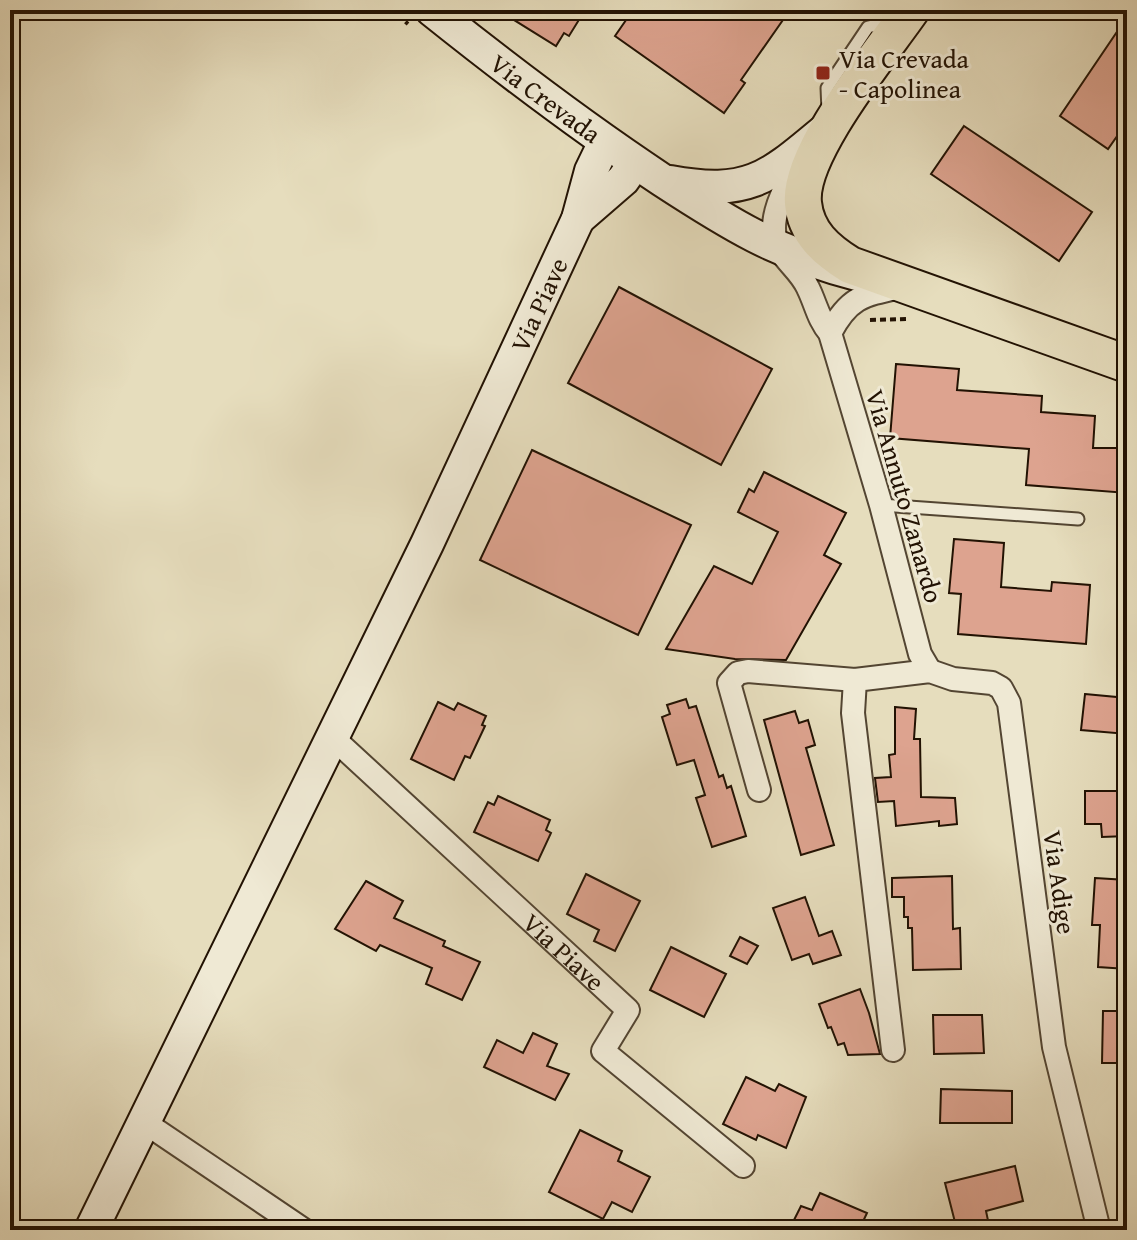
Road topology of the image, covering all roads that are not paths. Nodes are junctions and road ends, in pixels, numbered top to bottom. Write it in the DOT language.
graph roads {
  1 [pos="432,10"];
  2 [pos="909,14"];
  3 [pos="829,127"];
  4 [pos="605,142"];
  5 [pos="635,163"];
  6 [pos="663,181"];
  7 [pos="578,219"];
  8 [pos="779,249"];
  9 [pos="905,286"];
  10 [pos="830,333"];
  11 [pos="1127,364"];
  12 [pos="881,505"];
  13 [pos="1078,519"];
  14 [pos="930,671"];
  15 [pos="855,680"];
  16 [pos="332,737"];
  17 [pos="759,790"];
  18 [pos="893,1050"];
  19 [pos="144,1122"];
  20 [pos="743,1166"];
  21 [pos="91,1230"];
  22 [pos="304,1230"];
  23 [pos="1099,1230"];
  1 -- 4 [label="street, Via Crevada"];
  2 -- 3 [label="main road, Via Crevada"];
  3 -- 6 [label="street, Via Crevada"];
  3 -- 8 [label="street, Via Crevada"];
  3 -- 9 [label="main road, Via Crevada"];
  4 -- 5 [label="street, Via Crevada"];
  4 -- 7 [label="street, Via Piave"];
  5 -- 6 [label="street, Via Crevada"];
  5 -- 7 [label="street, Via Piave"];
  6 -- 8 [label="street, Via Crevada"];
  7 -- 16 [label="street, Via Piave"];
  8 -- 9 [label="street, Via Crevada"];
  8 -- 10 [label="street, Via Annuto Zanardo"];
  9 -- 10 [label="street"];
  9 -- 11 [label="main road, Via Crevada"];
  10 -- 12 [label="street, Via Annuto Zanardo"];
  12 -- 13 [label="lane"];
  12 -- 14 [label="street, Via Annuto Zanardo"];
  14 -- 15 [label="street, Via Adige"];
  14 -- 23 [label="street, Via Adige"];
  15 -- 17 [label="street, Via Adige"];
  15 -- 18 [label="street"];
  16 -- 19 [label="street, Via Piave"];
  16 -- 20 [label="street, Via Piave"];
  19 -- 21 [label="street, Via Piave"];
  19 -- 22 [label="street"];
}
